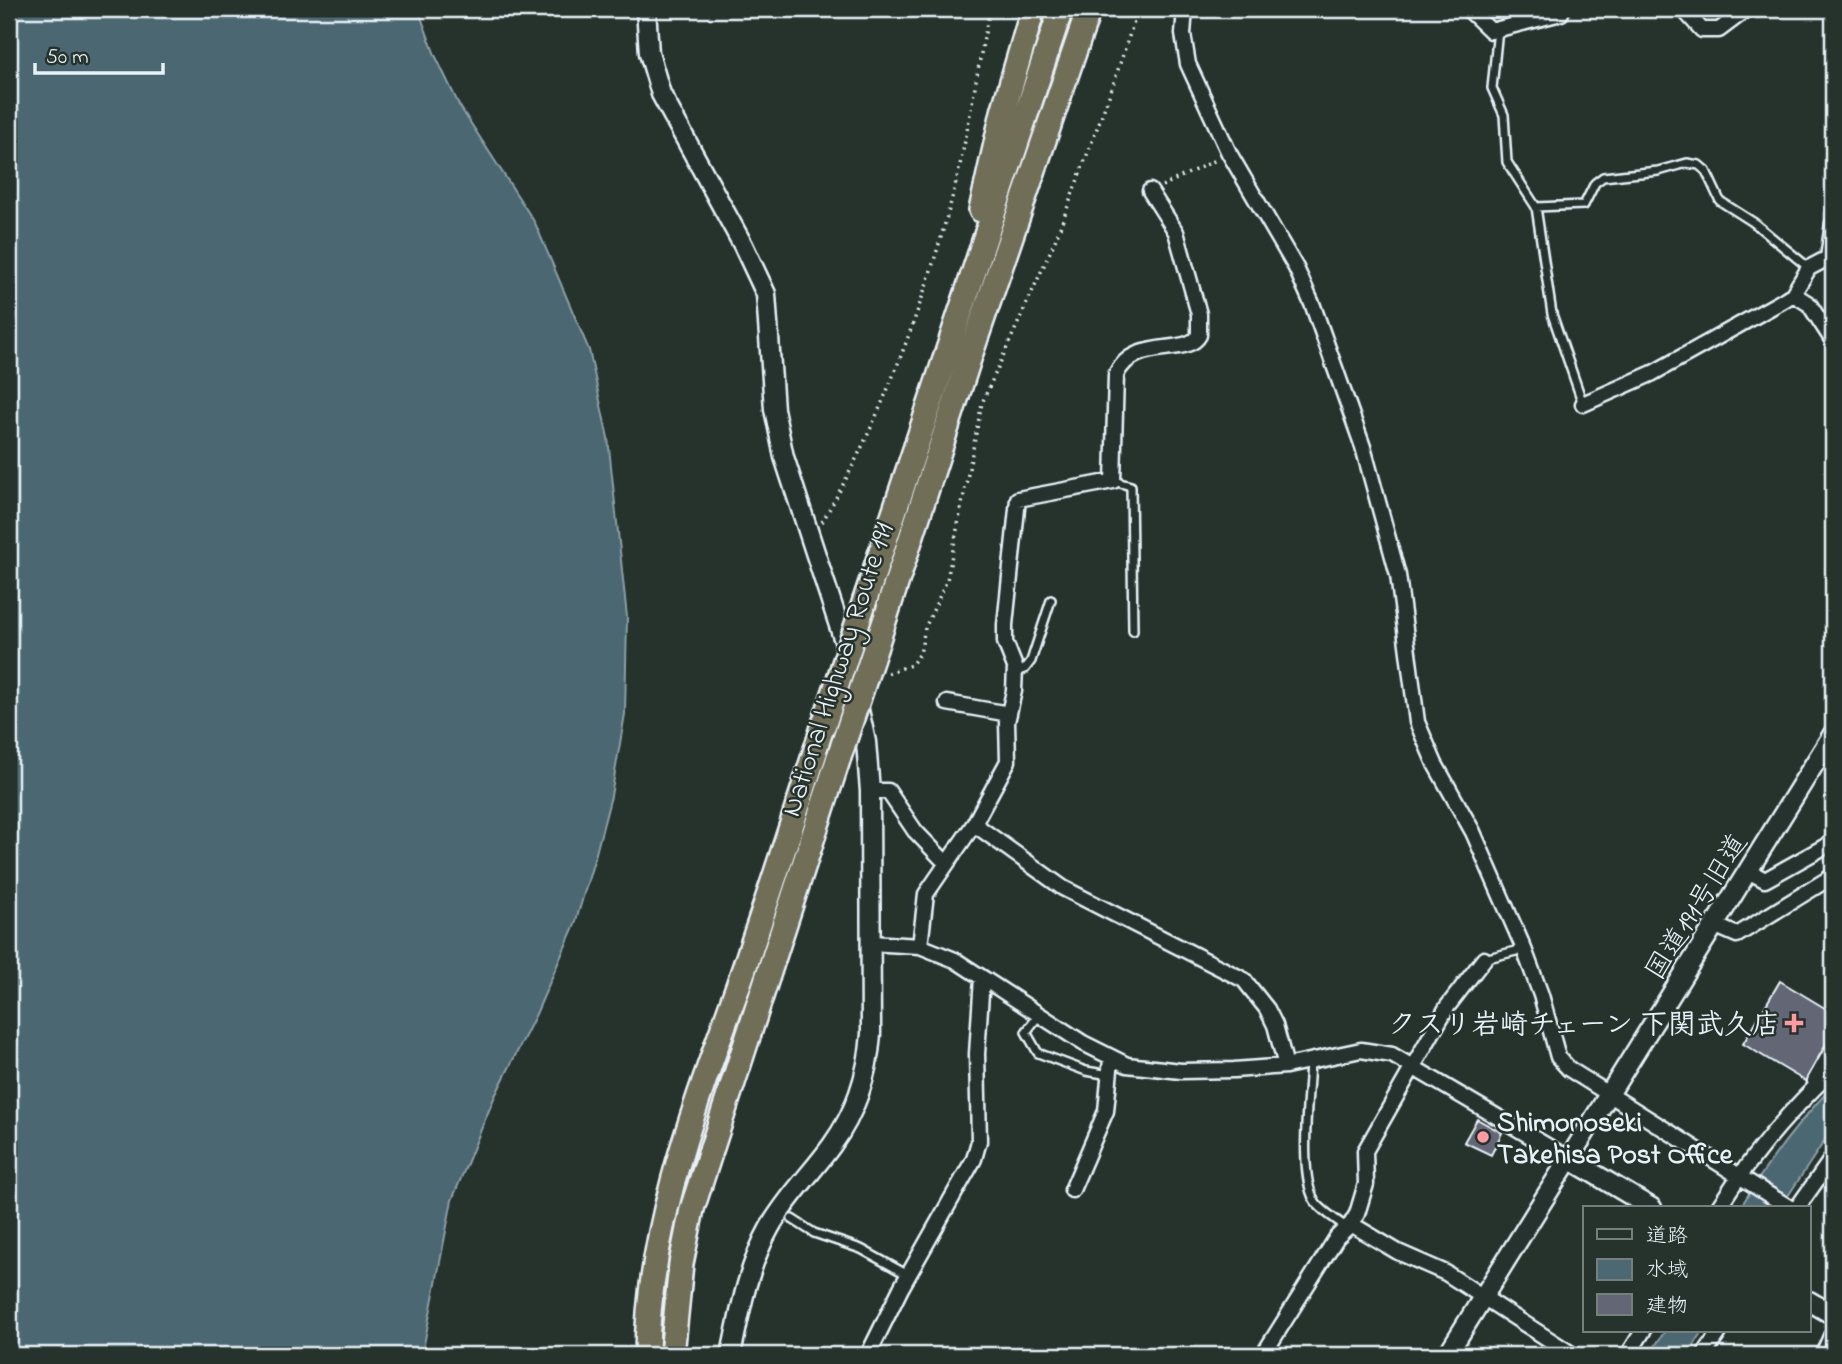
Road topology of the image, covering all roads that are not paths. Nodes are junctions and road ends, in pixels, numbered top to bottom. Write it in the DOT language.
graph roads {
  1 [pos="646,9"];
  2 [pos="1033,9"];
  3 [pos="1061,9"];
  4 [pos="1089,9"];
  5 [pos="1100,9"];
  6 [pos="1185,9"];
  7 [pos="1468,9"];
  8 [pos="1562,9"];
  9 [pos="1683,9"];
  10 [pos="1747,9"];
  11 [pos="1499,29"];
  12 [pos="1080,34"];
  13 [pos="1150,191"];
  14 [pos="1536,206"];
  15 [pos="1833,223"];
  16 [pos="1809,268"];
  17 [pos="1793,294"];
  18 [pos="1833,341"];
  19 [pos="948,349"];
  20 [pos="1583,404"];
  21 [pos="1112,481"];
  22 [pos="1051,600"];
  23 [pos="1133,631"];
  24 [pos="1015,672"];
  25 [pos="947,703"];
  26 [pos="1009,714"];
  27 [pos="1833,734"];
  28 [pos="870,791"];
  29 [pos="974,824"];
  30 [pos="1833,842"];
  31 [pos="946,863"];
  32 [pos="1748,871"];
  33 [pos="1832,879"];
  34 [pos="1714,925"];
  35 [pos="870,943"];
  36 [pos="920,946"];
  37 [pos="1524,949"];
  38 [pos="1484,959"];
  39 [pos="982,978"];
  40 [pos="1039,1014"];
  41 [pos="1833,1049"];
  42 [pos="1111,1059"];
  43 [pos="1310,1061"];
  44 [pos="1286,1066"];
  45 [pos="1412,1067"];
  46 [pos="1833,1070"];
  47 [pos="1110,1074"];
  48 [pos="1609,1094"];
  49 [pos="1805,1097"];
  50 [pos="1833,1157"];
  51 [pos="1571,1160"];
  52 [pos="1741,1178"];
  53 [pos="1072,1190"];
  54 [pos="1650,1206"];
  55 [pos="1720,1206"];
  56 [pos="1787,1206"];
  57 [pos="1798,1206"];
  58 [pos="792,1219"];
  59 [pos="1349,1226"];
  60 [pos="909,1275"];
  61 [pos="1484,1296"];
  62 [pos="1811,1302"];
  63 [pos="1833,1315"];
  64 [pos="1642,1332"];
  65 [pos="1719,1332"];
  66 [pos="1833,1337"];
  67 [pos="647,1355"];
  68 [pos="672,1355"];
  69 [pos="731,1355"];
  70 [pos="868,1355"];
  71 [pos="1263,1355"];
  72 [pos="1447,1355"];
  73 [pos="1573,1355"];
  74 [pos="1628,1355"];
  75 [pos="1704,1355"];
  76 [pos="1825,1355"];
  1 -- 28 [label="street"];
  2 -- 19 [label="highway"];
  3 -- 19 [label="highway, National Highway Route 191"];
  4 -- 12 [label="highway, National Highway Route 191"];
  5 -- 12 [label="highway"];
  6 -- 37 [label="street"];
  7 -- 11 [label="street"];
  8 -- 11 [label="street"];
  9 -- 10 [label="street"];
  11 -- 14 [label="lane"];
  12 -- 68 [label="highway, National Highway Route 191, bridge"];
  13 -- 21 [label="street"];
  14 -- 16 [label="lane"];
  14 -- 20 [label="lane"];
  15 -- 16 [label="street"];
  16 -- 17 [label="street"];
  17 -- 18 [label="street"];
  17 -- 20 [label="street"];
  19 -- 67 [label="highway, National Highway Route 191, bridge"];
  21 -- 23 [label="lane"];
  21 -- 24 [label="street"];
  22 -- 24 [label="lane"];
  24 -- 26 [label="street"];
  25 -- 26 [label="street"];
  26 -- 29 [label="street"];
  27 -- 32 [label="street, 国道191号旧道"];
  28 -- 31 [label="street"];
  28 -- 35 [label="street"];
  29 -- 31 [label="street"];
  29 -- 44 [label="street"];
  30 -- 32 [label="street"];
  31 -- 36 [label="street"];
  32 -- 34 [label="street, 国道191号旧道"];
  33 -- 34 [label="street"];
  34 -- 48 [label="street, 国道191号旧道"];
  35 -- 36 [label="street"];
  35 -- 69 [label="street"];
  36 -- 39 [label="street"];
  37 -- 38 [label="lane"];
  37 -- 48 [label="street"];
  38 -- 45 [label="street"];
  39 -- 40 [label="street"];
  39 -- 60 [label="street"];
  40 -- 42 [label="street"];
  40 -- 47 [label="lane"];
  41 -- 49 [label="street"];
  42 -- 44 [label="street"];
  42 -- 47 [label="street"];
  43 -- 44 [label="street"];
  43 -- 45 [label="street"];
  43 -- 59 [label="lane"];
  45 -- 51 [label="street"];
  45 -- 59 [label="street"];
  46 -- 49 [label="street"];
  47 -- 53 [label="street"];
  48 -- 51 [label="street, 国道191号旧道"];
  48 -- 52 [label="street"];
  49 -- 52 [label="street"];
  50 -- 57 [label="street"];
  51 -- 54 [label="street"];
  51 -- 61 [label="street, 国道191号旧道"];
  52 -- 55 [label="street"];
  52 -- 56 [label="street"];
  58 -- 60 [label="lane"];
  59 -- 61 [label="street"];
  59 -- 71 [label="street"];
  60 -- 70 [label="street"];
  61 -- 72 [label="street, 国道191号旧道"];
  61 -- 73 [label="street"];
  62 -- 63 [label="street"];
  64 -- 74 [label="street"];
  65 -- 75 [label="street"];
  66 -- 76 [label="street"];
}
